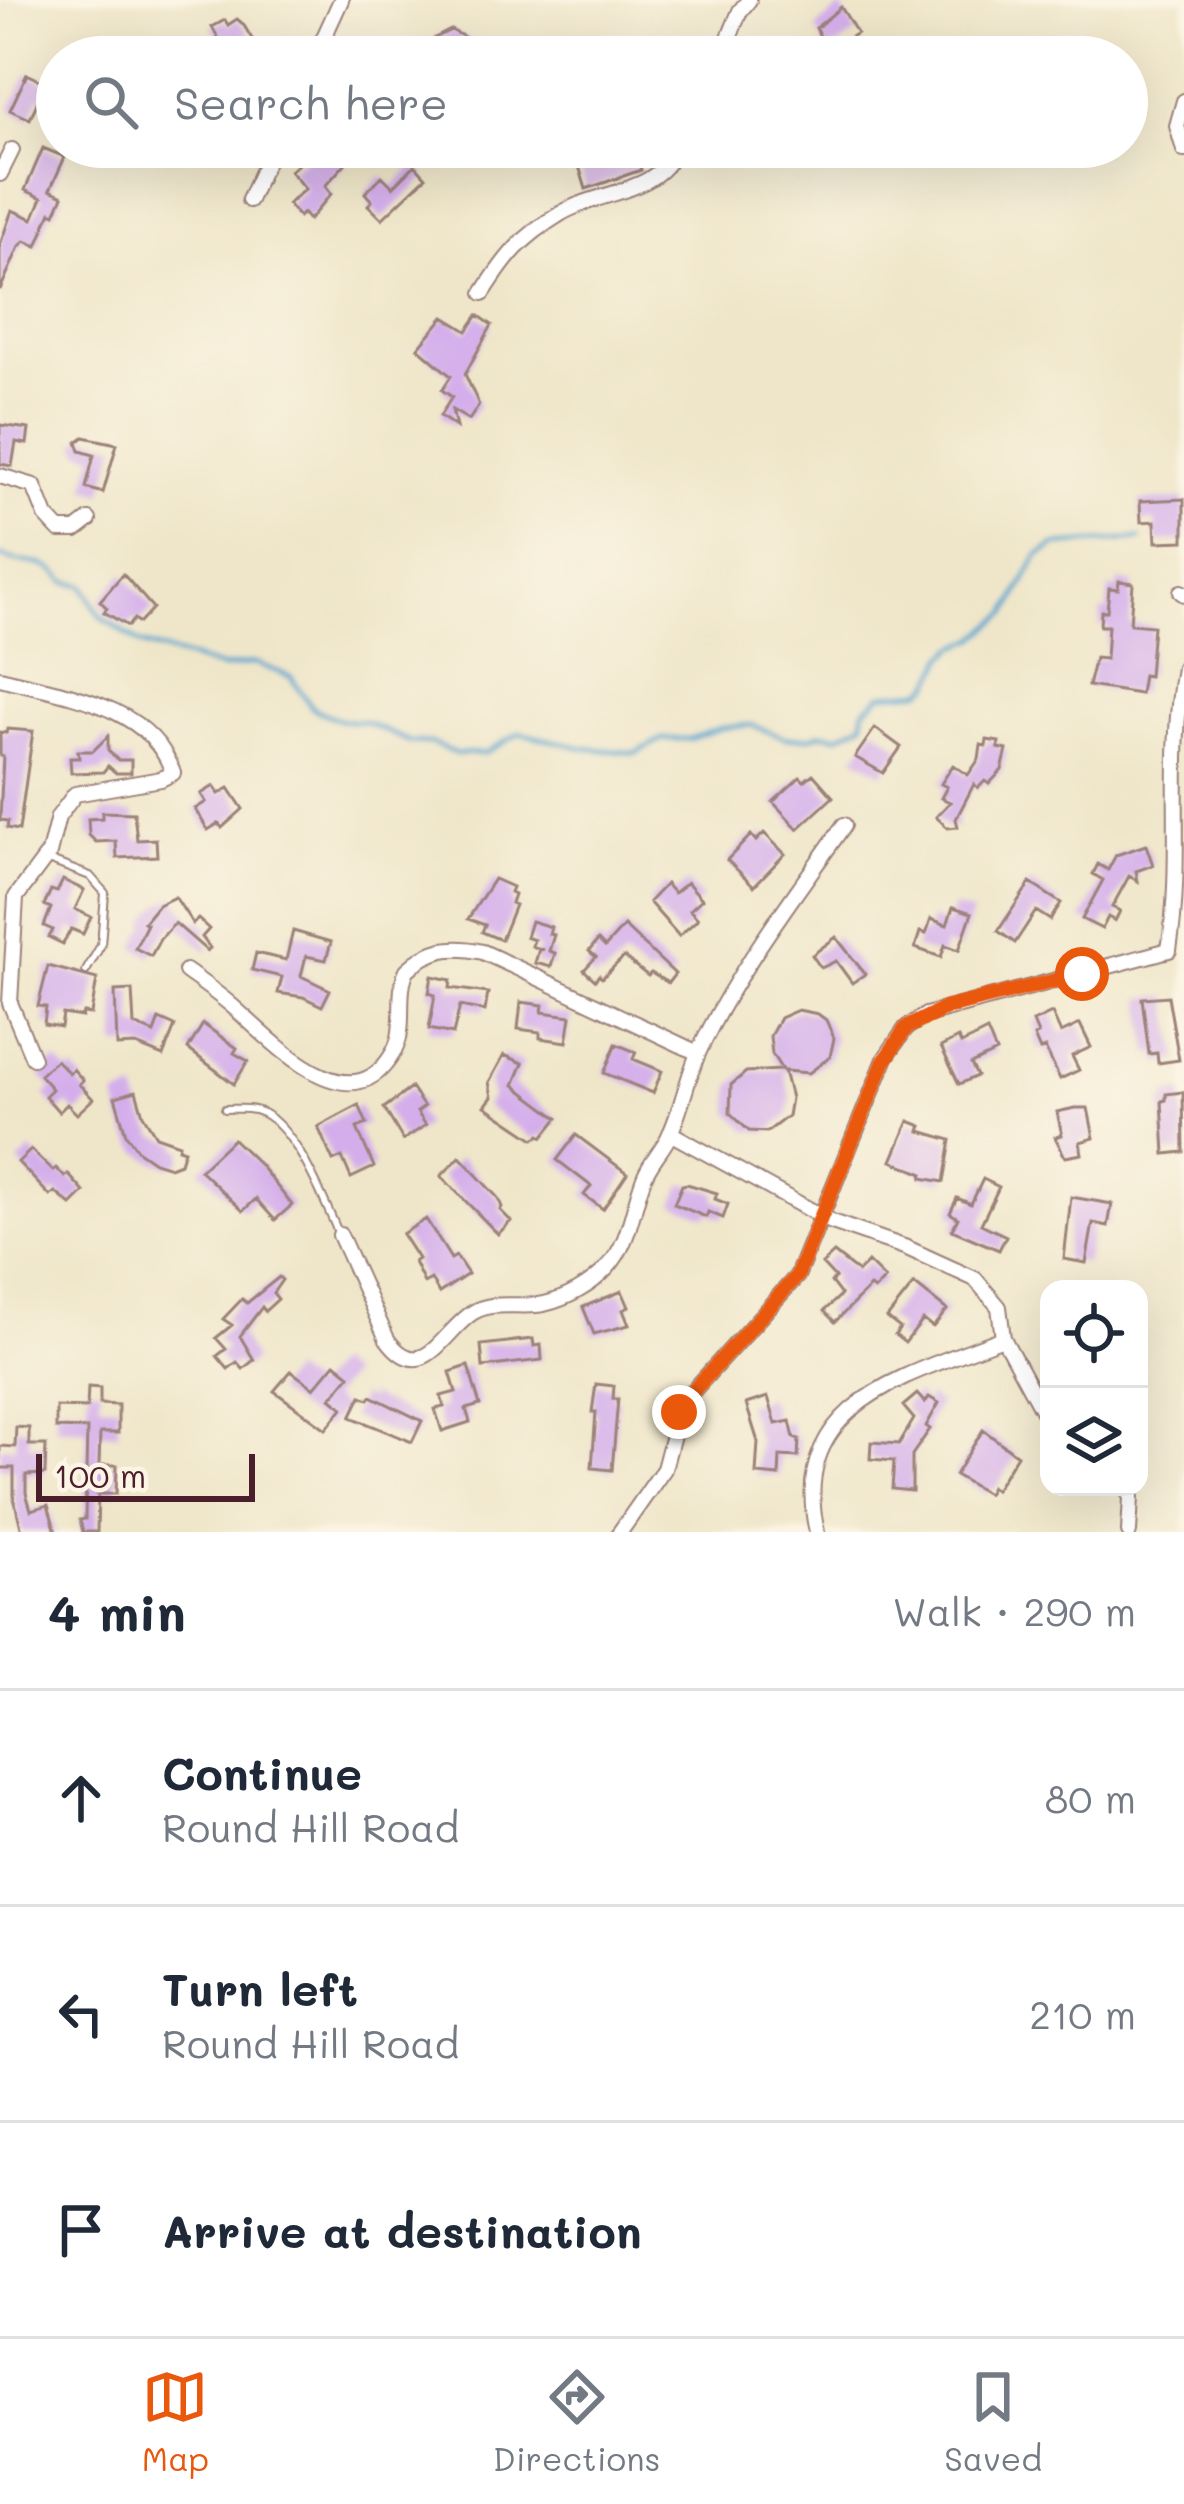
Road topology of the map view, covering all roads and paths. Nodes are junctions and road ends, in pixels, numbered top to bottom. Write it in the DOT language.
graph roads {
  1 [pos="341,0"];
  2 [pos="749,0"];
  3 [pos="325,36"];
  4 [pos="730,36"];
  5 [pos="1184,101"];
  6 [pos="13,150"];
  7 [pos="1184,150"];
  8 [pos="263,168"];
  9 [pos="664,168"];
  10 [pos="0,173"];
  11 [pos="249,200"];
  12 [pos="483,293"];
  13 [pos="0,476"];
  14 [pos="89,520"];
  15 [pos="1184,668"];
  16 [pos="0,678"];
  17 [pos="844,825"];
  18 [pos="45,859"];
  19 [pos="1176,948"];
  20 [pos="86,971"];
  21 [pos="186,971"];
  22 [pos="698,1053"];
  23 [pos="33,1058"];
  24 [pos="225,1109"];
  25 [pos="670,1133"];
  26 [pos="822,1215"];
  27 [pos="340,1235"];
  28 [pos="1003,1338"];
  29 [pos="1040,1406"];
  30 [pos="1130,1496"];
  31 [pos="620,1532"];
  32 [pos="817,1532"];
  33 [pos="1129,1532"];
  1 -- 3 [label="street"];
  2 -- 4 [label="street"];
  5 -- 7 [label="street"];
  6 -- 10 [label="street"];
  8 -- 11 [label="street"];
  9 -- 12 [label="street"];
  13 -- 14 [label="street"];
  15 -- 19 [label="street"];
  16 -- 18 [label="street"];
  17 -- 22 [label="street"];
  18 -- 20 [label="lane"];
  18 -- 23 [label="street"];
  19 -- 26 [label="street"];
  21 -- 22 [label="street"];
  22 -- 25 [label="street"];
  24 -- 27 [label="lane"];
  25 -- 26 [label="street"];
  25 -- 27 [label="street"];
  26 -- 28 [label="street"];
  26 -- 31 [label="street"];
  28 -- 29 [label="street"];
  28 -- 32 [label="street"];
  30 -- 33 [label="street"];
}
